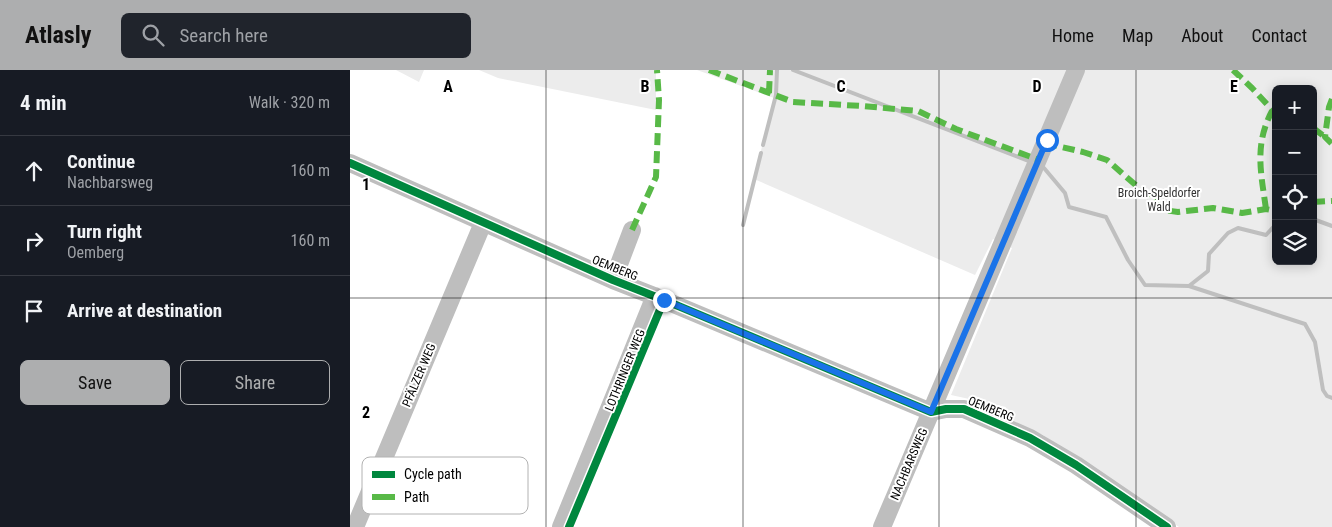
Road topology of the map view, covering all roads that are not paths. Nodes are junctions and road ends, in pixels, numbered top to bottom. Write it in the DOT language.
graph roads {
  1 [pos="1076,70"];
  2 [pos="350,163"];
  3 [pos="483,223"];
  4 [pos="632,230"];
  5 [pos="613,280"];
  6 [pos="655,296"];
  7 [pos="931,412"];
  8 [pos="384,457"];
  9 [pos="362,510"];
  10 [pos="355,527"];
  11 [pos="561,527"];
  12 [pos="882,527"];
  13 [pos="1167,527"];
  1 -- 7 [label="street, NACHBARSWEG"];
  2 -- 3 [label="street, OEMBERG"];
  3 -- 5 [label="street, OEMBERG"];
  3 -- 8 [label="street, PFÄLZER WEG"];
  4 -- 5 [label="street"];
  5 -- 6 [label="street, OEMBERG"];
  6 -- 7 [label="street, OEMBERG"];
  6 -- 11 [label="street, LOTHRINGER WEG"];
  7 -- 12 [label="street, NACHBARSWEG"];
  7 -- 13 [label="street, OEMBERG"];
  9 -- 10 [label="street, PFÄLZER WEG"];
}
